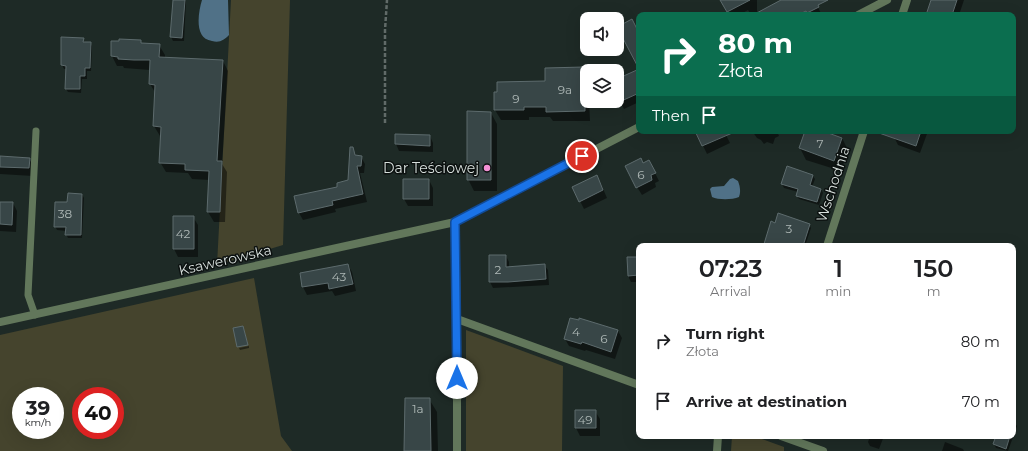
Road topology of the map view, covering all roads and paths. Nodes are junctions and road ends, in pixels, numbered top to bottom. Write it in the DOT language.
graph roads {
  1 [pos="387,0"];
  2 [pos="887,0"];
  3 [pos="907,0"];
  4 [pos="864,12"];
  5 [pos="903,12"];
  6 [pos="385,123"];
  7 [pos="636,129"];
  8 [pos="36,131"];
  9 [pos="863,134"];
  10 [pos="455,222"];
  11 [pos="828,243"];
  12 [pos="35,315"];
  13 [pos="457,319"];
  14 [pos="0,322"];
  15 [pos="636,384"];
  16 [pos="718,439"];
  17 [pos="789,439"];
  18 [pos="457,451"];
  19 [pos="717,451"];
  20 [pos="823,451"];
  1 -- 6 [label="path"];
  2 -- 4 [label="street"];
  3 -- 5 [label="street"];
  7 -- 10 [label="street, Ksawerowska"];
  8 -- 12 [label="lane"];
  9 -- 11 [label="street, Wschodnia"];
  10 -- 12 [label="street, Ksawerowska"];
  10 -- 13 [label="street"];
  12 -- 14 [label="street, Ksawerowska"];
  13 -- 15 [label="street"];
  13 -- 18 [label="street"];
  16 -- 19 [label="street"];
  17 -- 20 [label="street"];
}
